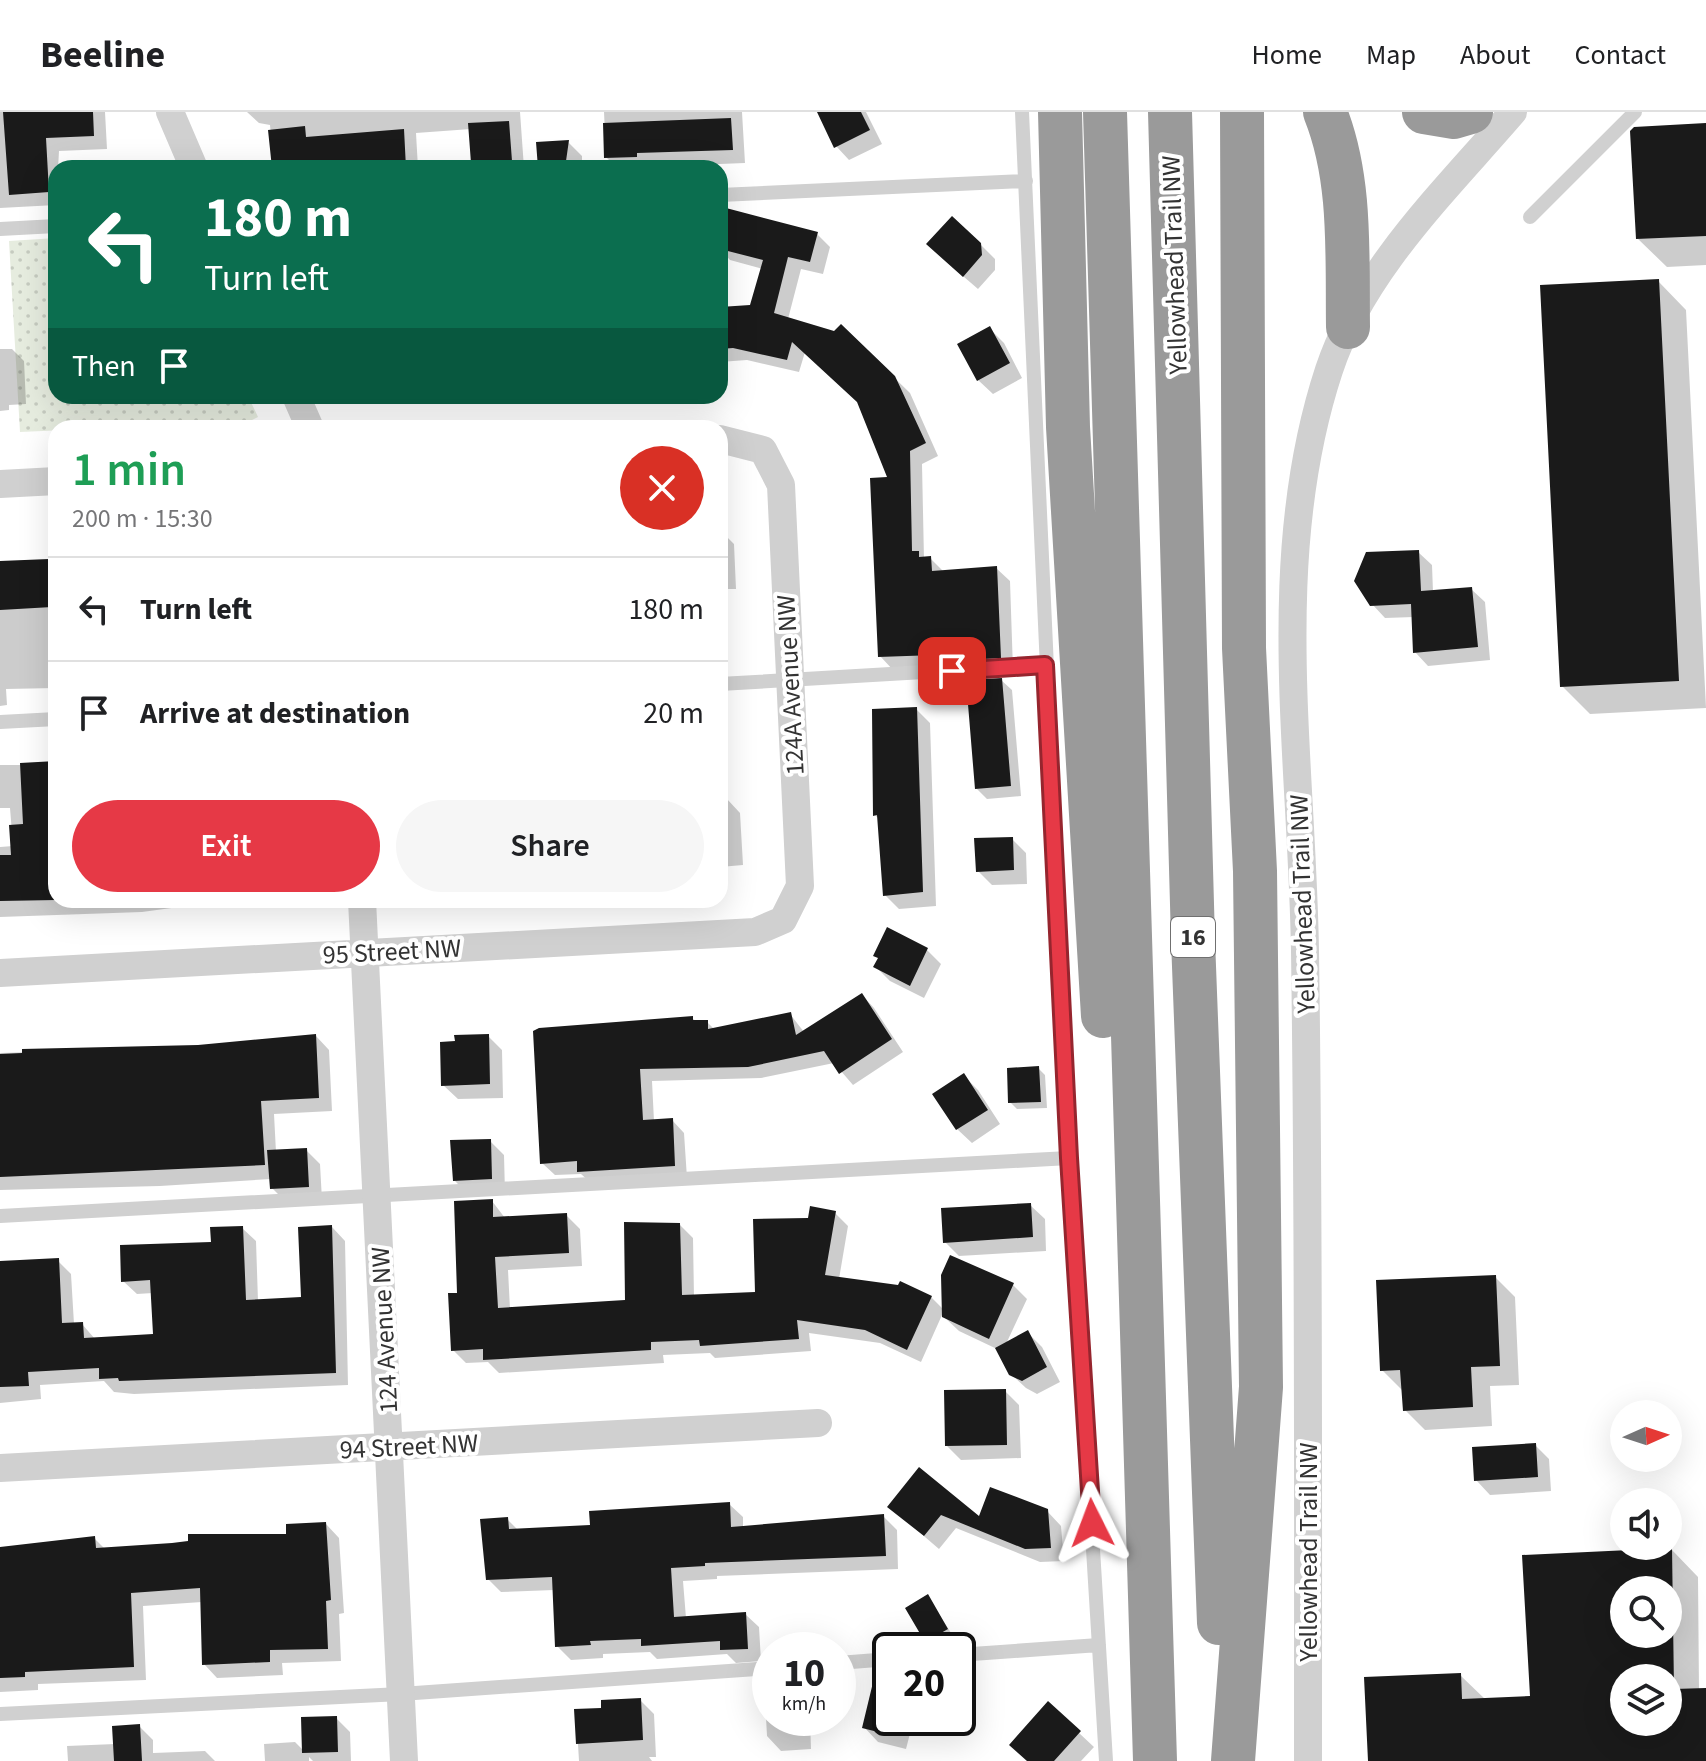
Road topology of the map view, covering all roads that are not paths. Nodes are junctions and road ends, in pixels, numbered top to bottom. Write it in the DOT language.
graph roads {
  1 [pos="170,112"];
  2 [pos="1022,112"];
  3 [pos="1060,112"];
  4 [pos="1105,112"];
  5 [pos="1170,112"];
  6 [pos="1242,112"];
  7 [pos="1325,112"];
  8 [pos="1424,112"];
  9 [pos="1471,112"];
  10 [pos="1513,112"];
  11 [pos="1635,112"];
  12 [pos="191,160"];
  13 [pos="1026,181"];
  14 [pos="728,195"];
  15 [pos="1530,217"];
  16 [pos="48,226"];
  17 [pos="0,229"];
  18 [pos="1348,327"];
  19 [pos="728,441"];
  20 [pos="48,481"];
  21 [pos="0,484"];
  22 [pos="1045,665"];
  23 [pos="790,681"];
  24 [pos="728,684"];
  25 [pos="48,719"];
  26 [pos="0,722"];
  27 [pos="362,908"];
  28 [pos="783,920"];
  29 [pos="365,953"];
  30 [pos="0,973"];
  31 [pos="1069,1158"];
  32 [pos="378,1195"];
  33 [pos="0,1216"];
  34 [pos="1138,1288"];
  35 [pos="818,1423"];
  36 [pos="390,1447"];
  37 [pos="0,1468"];
  38 [pos="1099,1645"];
  39 [pos="976,1654"];
  40 [pos="752,1669"];
  41 [pos="401,1694"];
  42 [pos="0,1714"];
  43 [pos="404,1761"];
  44 [pos="1106,1761"];
  45 [pos="1155,1761"];
  46 [pos="1224,1761"];
  47 [pos="1233,1761"];
  48 [pos="1308,1761"];
  1 -- 12 [label="street"];
  2 -- 13 [label="lane"];
  3 -- 34 [label="highway"];
  4 -- 34 [label="highway"];
  5 -- 46 [label="highway, Yellowhead Trail NW / 16"];
  6 -- 47 [label="highway"];
  7 -- 18 [label="highway"];
  8 -- 9 [label="highway"];
  10 -- 18 [label="street, Yellowhead Trail NW"];
  11 -- 15 [label="lane"];
  13 -- 14 [label="lane"];
  13 -- 22 [label="lane"];
  16 -- 17 [label="lane"];
  18 -- 48 [label="street, Yellowhead Trail NW"];
  19 -- 23 [label="street, 124A Avenue NW"];
  20 -- 21 [label="street"];
  22 -- 23 [label="lane"];
  22 -- 31 [label="lane"];
  23 -- 24 [label="lane"];
  23 -- 28 [label="street, 124A Avenue NW"];
  25 -- 26 [label="lane"];
  27 -- 29 [label="street, 124 Avenue NW"];
  28 -- 29 [label="street, 95 Street NW"];
  29 -- 30 [label="street, 95 Street NW"];
  29 -- 32 [label="street, 124 Avenue NW"];
  31 -- 32 [label="lane"];
  31 -- 38 [label="lane"];
  32 -- 33 [label="lane"];
  32 -- 36 [label="street, 124 Avenue NW"];
  34 -- 45 [label="highway"];
  35 -- 36 [label="street, 94 Street NW"];
  36 -- 37 [label="street, 94 Street NW"];
  36 -- 41 [label="street, 124 Avenue NW"];
  38 -- 39 [label="lane"];
  38 -- 44 [label="lane"];
  40 -- 41 [label="lane"];
  41 -- 42 [label="lane"];
  41 -- 43 [label="street, 124 Avenue NW"];
}
